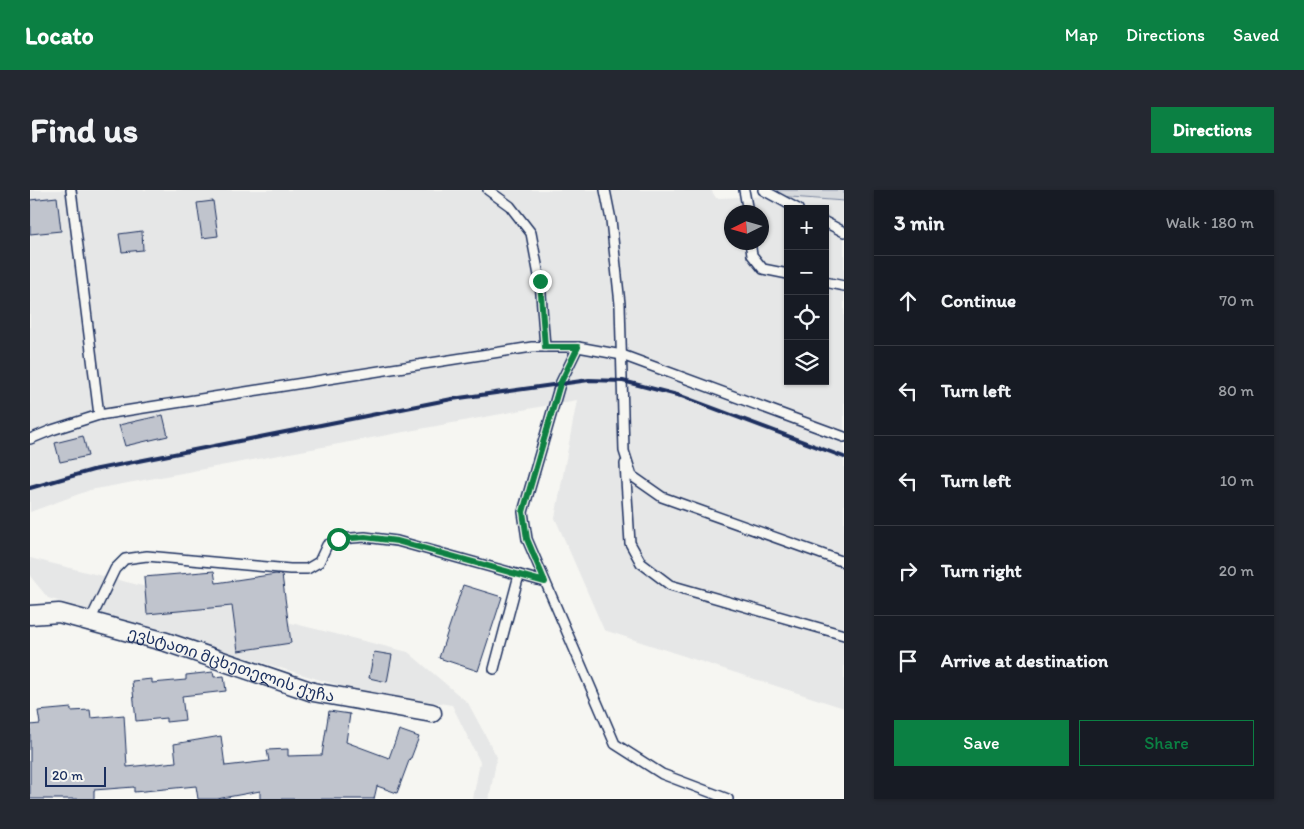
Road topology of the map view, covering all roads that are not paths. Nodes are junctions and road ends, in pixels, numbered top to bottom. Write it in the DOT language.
graph roads {
  1 [pos="71,190"];
  2 [pos="488,190"];
  3 [pos="605,190"];
  4 [pos="744,190"];
  5 [pos="763,190"];
  6 [pos="747,205"];
  7 [pos="791,205"];
  8 [pos="829,224"];
  9 [pos="844,232"];
  10 [pos="751,250"];
  11 [pos="784,273"];
  12 [pos="829,283"];
  13 [pos="844,286"];
  14 [pos="545,347"];
  15 [pos="578,347"];
  16 [pos="622,355"];
  17 [pos="99,415"];
  18 [pos="844,437"];
  19 [pos="31,438"];
  20 [pos="624,451"];
  21 [pos="844,562"];
  22 [pos="520,575"];
  23 [pos="545,582"];
  24 [pos="30,615"];
  25 [pos="90,621"];
  26 [pos="844,634"];
  27 [pos="494,669"];
  28 [pos="432,713"];
  29 [pos="728,799"];
  1 -- 17 [label="lane"];
  2 -- 14 [label="lane"];
  3 -- 16 [label="lane"];
  4 -- 6 [label="lane"];
  5 -- 7 [label="lane"];
  8 -- 9 [label="lane"];
  10 -- 11 [label="lane"];
  12 -- 13 [label="lane"];
  14 -- 15 [label="lane"];
  14 -- 17 [label="lane"];
  15 -- 16 [label="lane"];
  15 -- 23 [label="lane"];
  16 -- 18 [label="lane"];
  16 -- 20 [label="lane"];
  17 -- 19 [label="lane"];
  20 -- 21 [label="lane"];
  20 -- 26 [label="lane"];
  22 -- 23 [label="lane"];
  22 -- 25 [label="lane"];
  22 -- 27 [label="lane"];
  23 -- 29 [label="lane"];
  24 -- 25 [label="street, ევსტათი მცხეთელის ქუჩა"];
  25 -- 28 [label="street, ევსტათი მცხეთელის ქუჩა"];
}
